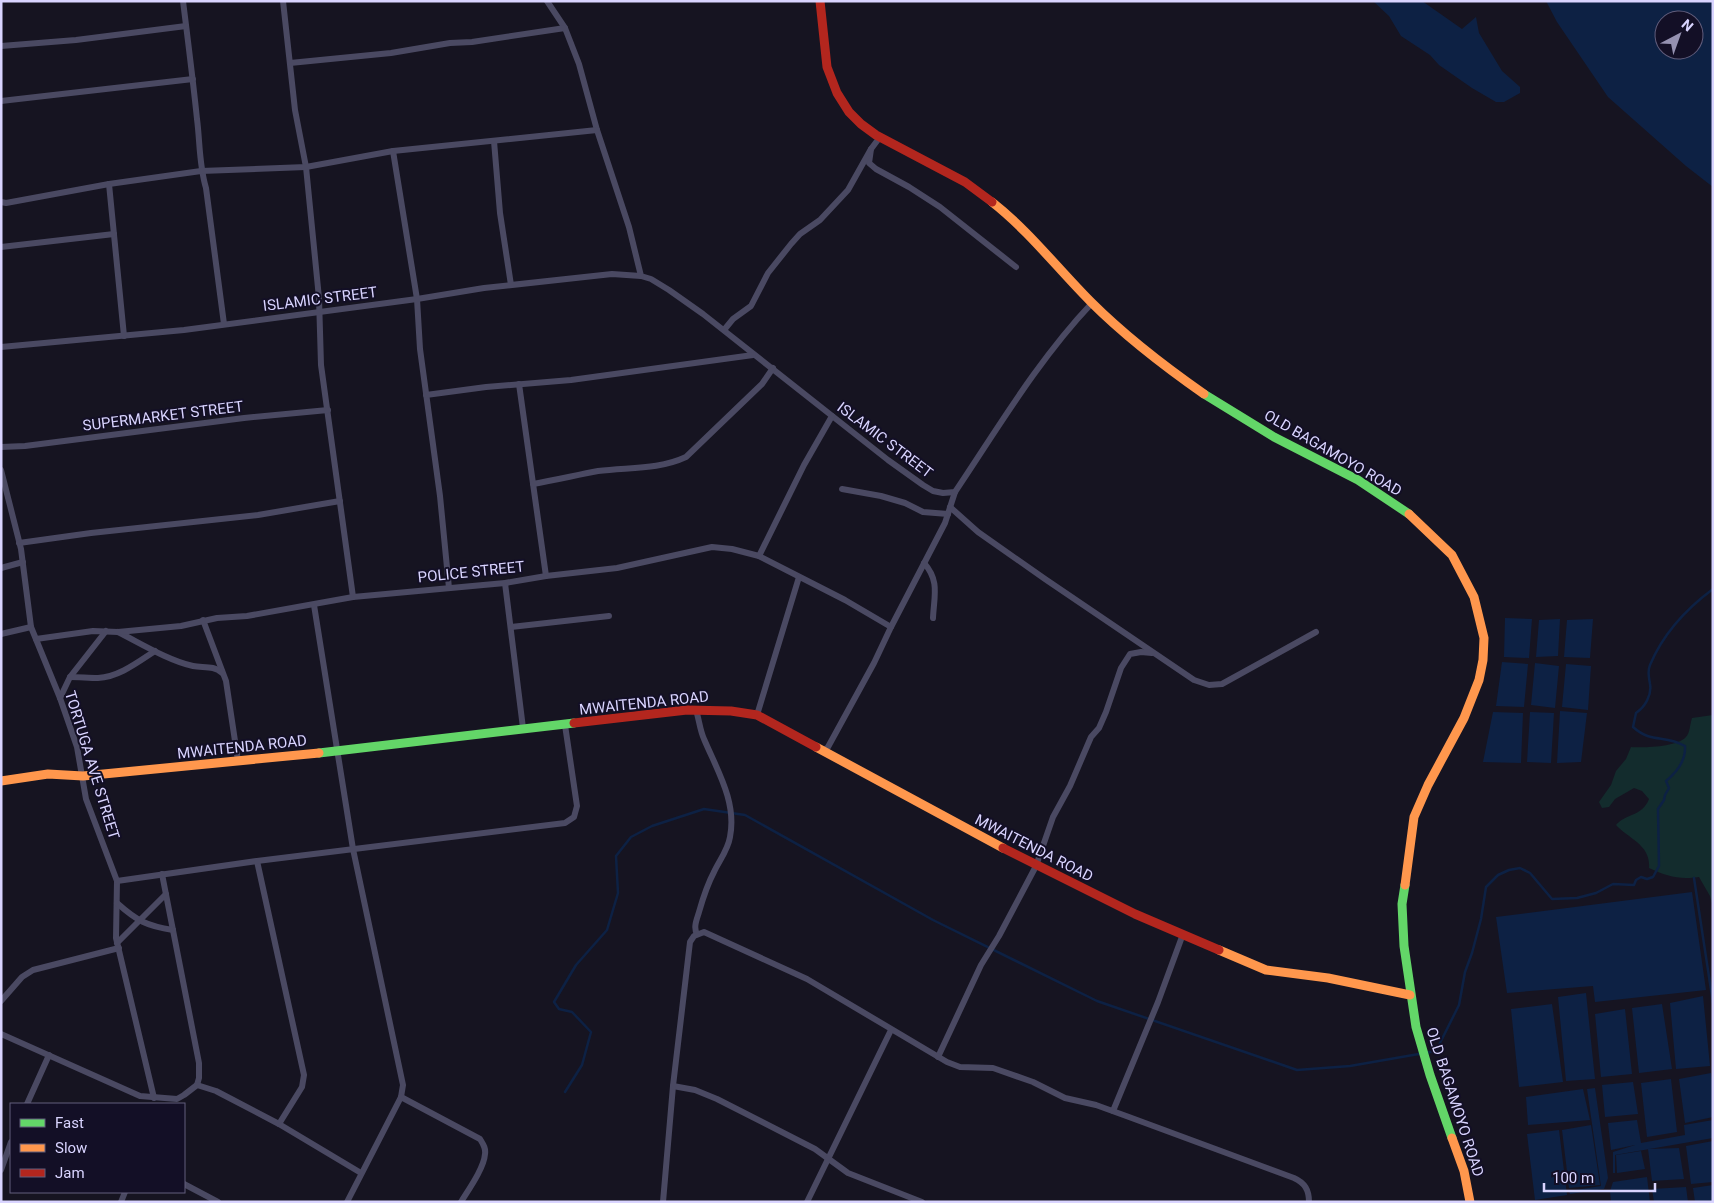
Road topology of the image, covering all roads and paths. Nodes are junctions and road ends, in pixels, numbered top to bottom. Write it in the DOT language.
graph roads {
  1 [pos="183,1"];
  2 [pos="283,1"];
  3 [pos="547,1"];
  4 [pos="820,1"];
  5 [pos="186,26"];
  6 [pos="565,28"];
  7 [pos="1,46"];
  8 [pos="290,63"];
  9 [pos="193,79"];
  10 [pos="1,101"];
  11 [pos="597,130"];
  12 [pos="880,137"];
  13 [pos="494,141"];
  14 [pos="871,149"];
  15 [pos="393,151"];
  16 [pos="306,167"];
  17 [pos="201,171"];
  18 [pos="109,184"];
  19 [pos="1,202"];
  20 [pos="114,234"];
  21 [pos="1,247"];
  22 [pos="1016,267"];
  23 [pos="641,276"];
  24 [pos="512,285"];
  25 [pos="417,299"];
  26 [pos="1092,303"];
  27 [pos="319,312"];
  28 [pos="224,324"];
  29 [pos="724,330"];
  30 [pos="124,336"];
  31 [pos="1,347"];
  32 [pos="753,355"];
  33 [pos="772,368"];
  34 [pos="519,384"];
  35 [pos="426,395"];
  36 [pos="328,410"];
  37 [pos="832,416"];
  38 [pos="1,447"];
  39 [pos="1,470"];
  40 [pos="533,484"];
  41 [pos="842,489"];
  42 [pos="955,492"];
  43 [pos="340,502"];
  44 [pos="949,510"];
  45 [pos="19,543"];
  46 [pos="759,556"];
  47 [pos="23,562"];
  48 [pos="924,563"];
  49 [pos="1,568"];
  50 [pos="546,576"];
  51 [pos="799,577"];
  52 [pos="505,583"];
  53 [pos="449,588"];
  54 [pos="353,597"];
  55 [pos="314,605"];
  56 [pos="608,616"];
  57 [pos="933,618"];
  58 [pos="203,620"];
  59 [pos="31,627"];
  60 [pos="512,627"];
  61 [pos="890,627"];
  62 [pos="106,631"];
  63 [pos="118,632"];
  64 [pos="1316,632"];
  65 [pos="1,634"];
  66 [pos="36,639"];
  67 [pos="155,651"];
  68 [pos="1152,653"];
  69 [pos="222,673"];
  70 [pos="70,677"];
  71 [pos="60,698"];
  72 [pos="696,710"];
  73 [pos="757,715"];
  74 [pos="565,726"];
  75 [pos="523,728"];
  76 [pos="823,751"];
  77 [pos="338,752"];
  78 [pos="238,761"];
  79 [pos="83,776"];
  80 [pos="1,781"];
  81 [pos="353,849"];
  82 [pos="258,861"];
  83 [pos="1036,866"];
  84 [pos="162,874"];
  85 [pos="117,881"];
  86 [pos="166,894"];
  87 [pos="117,903"];
  88 [pos="139,921"];
  89 [pos="173,930"];
  90 [pos="697,934"];
  91 [pos="1183,934"];
  92 [pos="118,945"];
  93 [pos="1410,995"];
  94 [pos="1,1001"];
  95 [pos="891,1030"];
  96 [pos="1,1034"];
  97 [pos="49,1055"];
  98 [pos="938,1057"];
  99 [pos="197,1086"];
  100 [pos="673,1086"];
  101 [pos="401,1097"];
  102 [pos="152,1100"];
  103 [pos="27,1103"];
  104 [pos="1113,1111"];
  105 [pos="279,1124"];
  106 [pos="10,1145"];
  107 [pos="828,1159"];
  108 [pos="1,1170"];
  109 [pos="362,1173"];
  110 [pos="185,1185"];
  111 [pos="218,1202"];
  112 [pos="347,1202"];
  113 [pos="461,1202"];
  114 [pos="663,1202"];
  115 [pos="807,1202"];
  116 [pos="922,1202"];
  117 [pos="1309,1202"];
  118 [pos="1470,1202"];
  1 -- 5 [label="street"];
  2 -- 8 [label="street"];
  3 -- 6 [label="street"];
  4 -- 12 [label="street, OLD BAGAMOYO ROAD"];
  5 -- 7 [label="street"];
  5 -- 9 [label="street"];
  6 -- 8 [label="street"];
  6 -- 11 [label="street"];
  8 -- 16 [label="street"];
  9 -- 10 [label="street"];
  9 -- 17 [label="street"];
  11 -- 13 [label="street"];
  11 -- 23 [label="street"];
  12 -- 14 [label="street"];
  12 -- 26 [label="street, OLD BAGAMOYO ROAD"];
  13 -- 15 [label="street"];
  13 -- 24 [label="street"];
  14 -- 22 [label="street"];
  14 -- 29 [label="street"];
  15 -- 16 [label="street"];
  15 -- 25 [label="street"];
  16 -- 17 [label="street"];
  16 -- 27 [label="street"];
  17 -- 18 [label="street"];
  17 -- 28 [label="street"];
  18 -- 19 [label="street"];
  18 -- 20 [label="street"];
  20 -- 21 [label="street"];
  20 -- 30 [label="street"];
  23 -- 24 [label="street, ISLAMIC STREET"];
  23 -- 29 [label="street, ISLAMIC STREET"];
  24 -- 25 [label="street, ISLAMIC STREET"];
  25 -- 27 [label="street, ISLAMIC STREET"];
  25 -- 35 [label="street"];
  26 -- 42 [label="street"];
  26 -- 93 [label="street, OLD BAGAMOYO ROAD"];
  27 -- 28 [label="street, ISLAMIC STREET"];
  27 -- 36 [label="street"];
  28 -- 30 [label="street, ISLAMIC STREET"];
  29 -- 32 [label="street, ISLAMIC STREET"];
  30 -- 31 [label="street, ISLAMIC STREET"];
  32 -- 33 [label="street, ISLAMIC STREET"];
  32 -- 34 [label="street"];
  33 -- 37 [label="street, ISLAMIC STREET"];
  33 -- 40 [label="street"];
  34 -- 35 [label="street"];
  34 -- 40 [label="street"];
  35 -- 53 [label="street"];
  36 -- 38 [label="street, SUPERMARKET STREET"];
  36 -- 43 [label="street"];
  37 -- 42 [label="street, ISLAMIC STREET"];
  37 -- 46 [label="street"];
  39 -- 45 [label="street, TORTUGA AVE STREET"];
  40 -- 50 [label="street"];
  41 -- 44 [label="street"];
  42 -- 44 [label="street"];
  43 -- 45 [label="street"];
  43 -- 54 [label="street"];
  44 -- 48 [label="street"];
  44 -- 68 [label="street"];
  45 -- 47 [label="street, TORTUGA AVE STREET"];
  46 -- 50 [label="street, POLICE STREET"];
  46 -- 51 [label="street, POLICE STREET"];
  47 -- 49 [label="street"];
  47 -- 59 [label="street, TORTUGA AVE STREET"];
  48 -- 57 [label="street"];
  48 -- 61 [label="street"];
  50 -- 52 [label="street, POLICE STREET"];
  51 -- 61 [label="street, POLICE STREET"];
  51 -- 73 [label="street"];
  52 -- 53 [label="street, POLICE STREET"];
  52 -- 60 [label="street"];
  53 -- 54 [label="street, POLICE STREET"];
  54 -- 55 [label="street, POLICE STREET"];
  55 -- 58 [label="street, POLICE STREET"];
  55 -- 77 [label="street"];
  56 -- 60 [label="street"];
  58 -- 63 [label="street, POLICE STREET"];
  58 -- 69 [label="street"];
  59 -- 65 [label="street"];
  59 -- 66 [label="street, TORTUGA AVE STREET"];
  60 -- 75 [label="street"];
  61 -- 76 [label="street"];
  62 -- 63 [label="street, POLICE STREET"];
  62 -- 66 [label="street, POLICE STREET"];
  62 -- 70 [label="street"];
  63 -- 67 [label="street"];
  64 -- 68 [label="street"];
  66 -- 71 [label="street, TORTUGA AVE STREET"];
  67 -- 69 [label="street"];
  67 -- 70 [label="street"];
  68 -- 83 [label="street"];
  69 -- 78 [label="street"];
  70 -- 71 [label="street"];
  71 -- 79 [label="street, TORTUGA AVE STREET"];
  72 -- 73 [label="street, MWAITENDA ROAD"];
  72 -- 74 [label="street, MWAITENDA ROAD"];
  72 -- 90 [label="street"];
  73 -- 76 [label="street, MWAITENDA ROAD"];
  74 -- 75 [label="street, MWAITENDA ROAD"];
  74 -- 81 [label="street"];
  75 -- 77 [label="street, MWAITENDA ROAD"];
  76 -- 83 [label="street, MWAITENDA ROAD"];
  77 -- 78 [label="street, MWAITENDA ROAD"];
  77 -- 81 [label="street"];
  78 -- 79 [label="street, MWAITENDA ROAD"];
  79 -- 80 [label="street, MWAITENDA ROAD"];
  79 -- 85 [label="street, TORTUGA AVE STREET"];
  81 -- 82 [label="street"];
  81 -- 101 [label="street"];
  82 -- 84 [label="street"];
  82 -- 105 [label="street"];
  83 -- 91 [label="street, MWAITENDA ROAD"];
  83 -- 98 [label="street"];
  84 -- 85 [label="street"];
  84 -- 86 [label="street"];
  85 -- 87 [label="street, TORTUGA AVE STREET"];
  86 -- 88 [label="street"];
  86 -- 89 [label="street"];
  87 -- 88 [label="street"];
  87 -- 92 [label="street, TORTUGA AVE STREET"];
  88 -- 89 [label="street"];
  88 -- 92 [label="street"];
  89 -- 99 [label="street"];
  90 -- 95 [label="street"];
  90 -- 100 [label="street"];
  91 -- 93 [label="street, MWAITENDA ROAD"];
  91 -- 104 [label="street"];
  92 -- 94 [label="street"];
  92 -- 102 [label="street, TORTUGA AVE STREET"];
  93 -- 118 [label="street, OLD BAGAMOYO ROAD"];
  95 -- 98 [label="street"];
  95 -- 107 [label="street"];
  96 -- 97 [label="street"];
  97 -- 102 [label="street"];
  97 -- 103 [label="street"];
  98 -- 104 [label="street"];
  99 -- 102 [label="street"];
  99 -- 105 [label="street"];
  100 -- 107 [label="street"];
  100 -- 114 [label="street"];
  101 -- 109 [label="street"];
  101 -- 113 [label="street"];
  104 -- 117 [label="street"];
  105 -- 109 [label="street"];
  106 -- 108 [label="street"];
  107 -- 115 [label="street"];
  107 -- 116 [label="street"];
  109 -- 112 [label="street"];
  110 -- 111 [label="street"];
}
